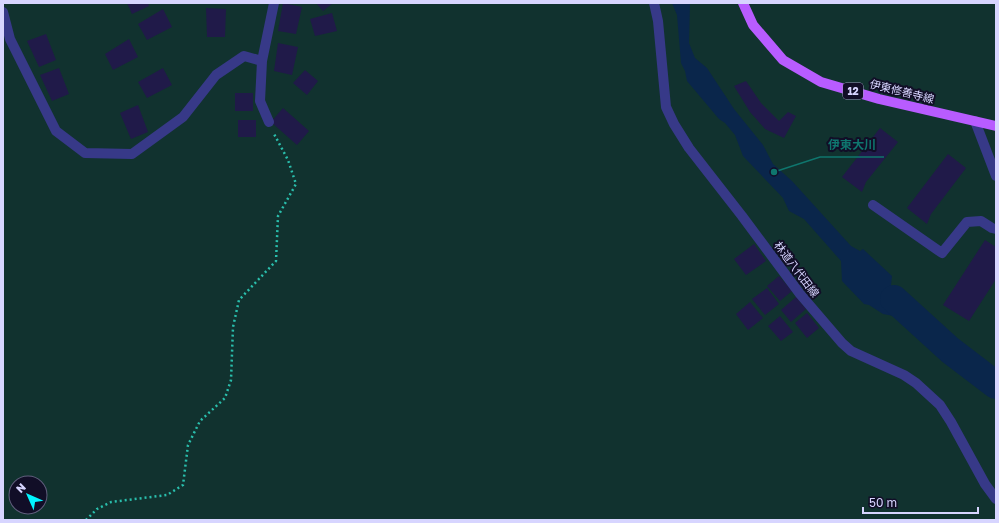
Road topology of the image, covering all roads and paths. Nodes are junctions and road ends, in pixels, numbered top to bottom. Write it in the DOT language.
graph roads {
  1 [pos="274,3"];
  2 [pos="654,3"];
  3 [pos="743,3"];
  4 [pos="3,12"];
  5 [pos="262,61"];
  6 [pos="976,121"];
  7 [pos="269,122"];
  8 [pos="996,126"];
  9 [pos="996,176"];
  10 [pos="873,205"];
  11 [pos="996,229"];
  12 [pos="996,499"];
  13 [pos="86,520"];
  1 -- 5 [label="street"];
  2 -- 12 [label="street, 林道八代田線"];
  3 -- 6 [label="main road, 伊東修善寺線 / 12"];
  4 -- 5 [label="street"];
  5 -- 7 [label="street"];
  6 -- 8 [label="main road, 伊東修善寺線 / 12"];
  6 -- 9 [label="street"];
  7 -- 13 [label="path"];
  10 -- 11 [label="street"];
}
